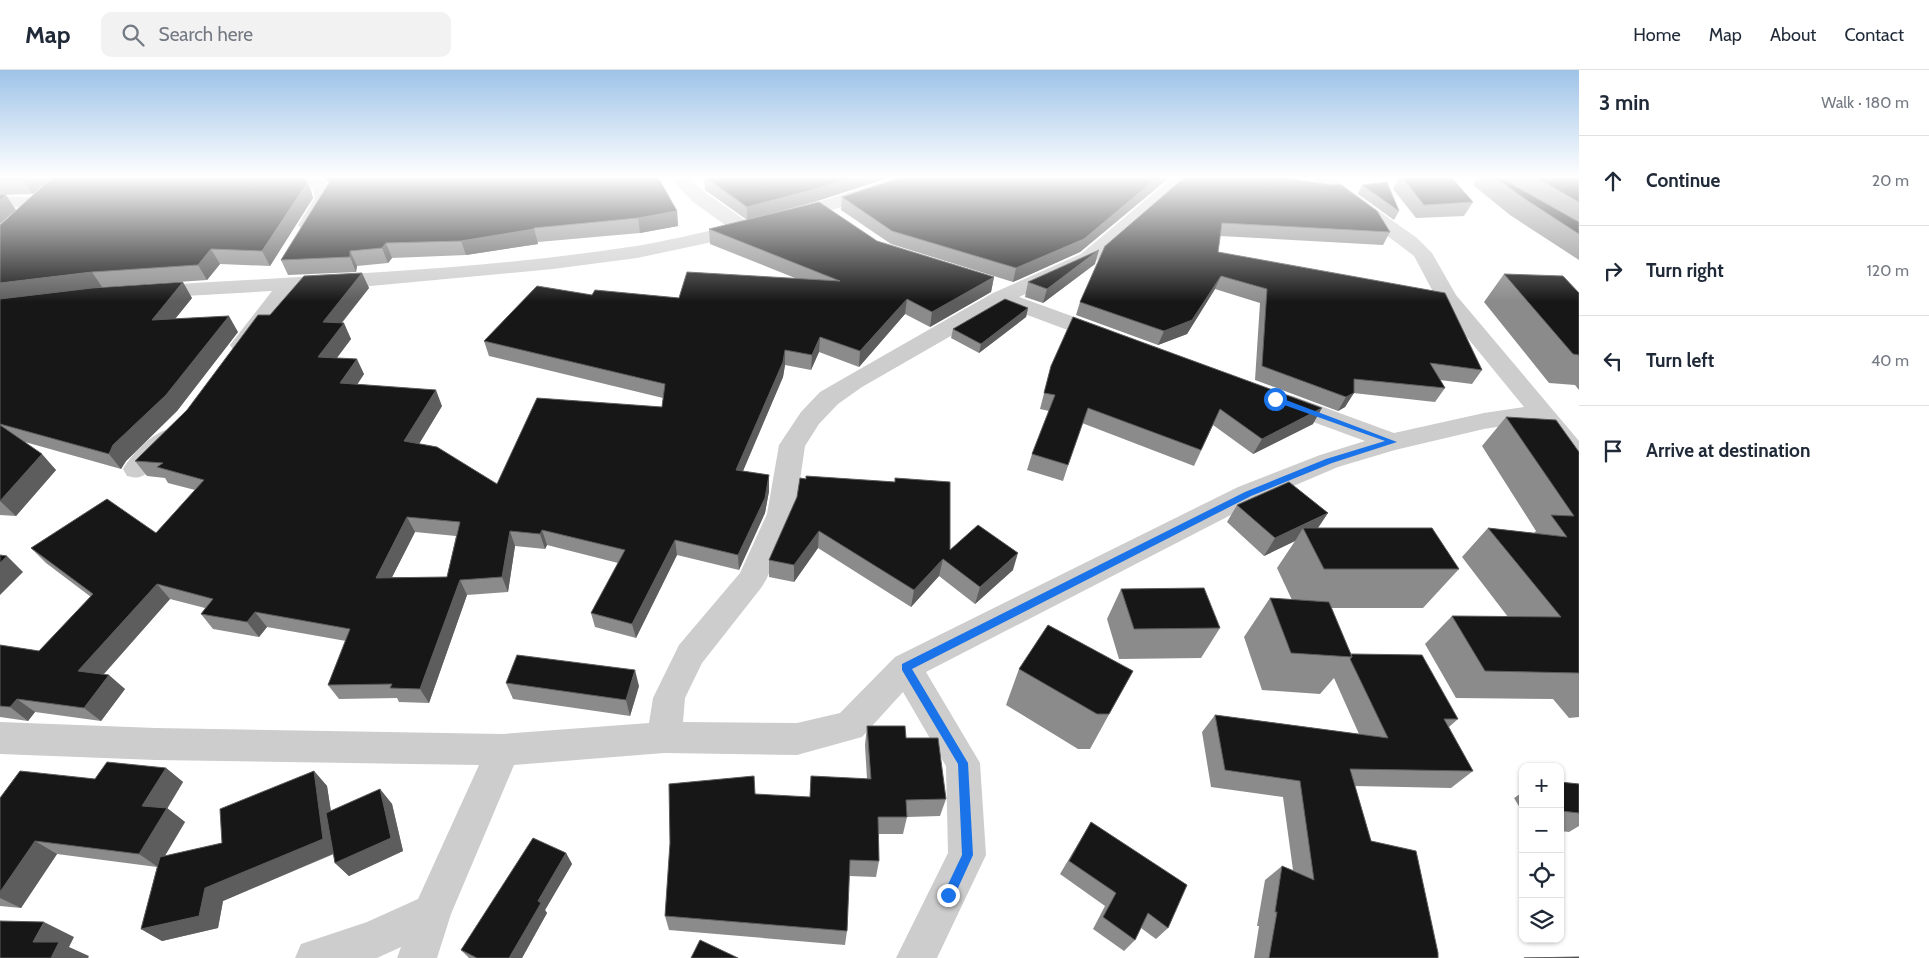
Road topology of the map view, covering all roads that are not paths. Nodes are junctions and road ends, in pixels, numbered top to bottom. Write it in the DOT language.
graph roads {
  1 [pos="312,218"];
  2 [pos="745,218"];
  3 [pos="801,218"];
  4 [pos="1135,218"];
  5 [pos="1377,218"];
  6 [pos="759,225"];
  7 [pos="300,238"];
  8 [pos="285,262"];
  9 [pos="279,285"];
  10 [pos="1001,291"];
  11 [pos="131,293"];
  12 [pos="1129,345"];
  13 [pos="230,360"];
  14 [pos="1266,396"];
  15 [pos="1542,412"];
  16 [pos="181,424"];
  17 [pos="1393,442"];
  18 [pos="1579,458"];
  19 [pos="136,469"];
  20 [pos="906,667"];
  21 [pos="664,737"];
  22 [pos="0,738"];
  23 [pos="503,750"];
  24 [pos="432,913"];
  25 [pos="315,958"];
  26 [pos="417,958"];
  27 [pos="916,958"];
  1 -- 7 [label="street"];
  2 -- 6 [label="street"];
  3 -- 6 [label="street"];
  4 -- 10 [label="street"];
  5 -- 15 [label="street"];
  6 -- 9 [label="street"];
  8 -- 9 [label="street"];
  9 -- 11 [label="street"];
  9 -- 13 [label="street"];
  10 -- 12 [label="street"];
  10 -- 21 [label="street"];
  14 -- 17 [label="street"];
  15 -- 17 [label="street"];
  15 -- 18 [label="street"];
  16 -- 19 [label="street"];
  17 -- 20 [label="street"];
  20 -- 21 [label="street"];
  20 -- 27 [label="street"];
  21 -- 23 [label="street"];
  22 -- 23 [label="street"];
  23 -- 24 [label="street"];
  24 -- 25 [label="street"];
  24 -- 26 [label="street"];
}
